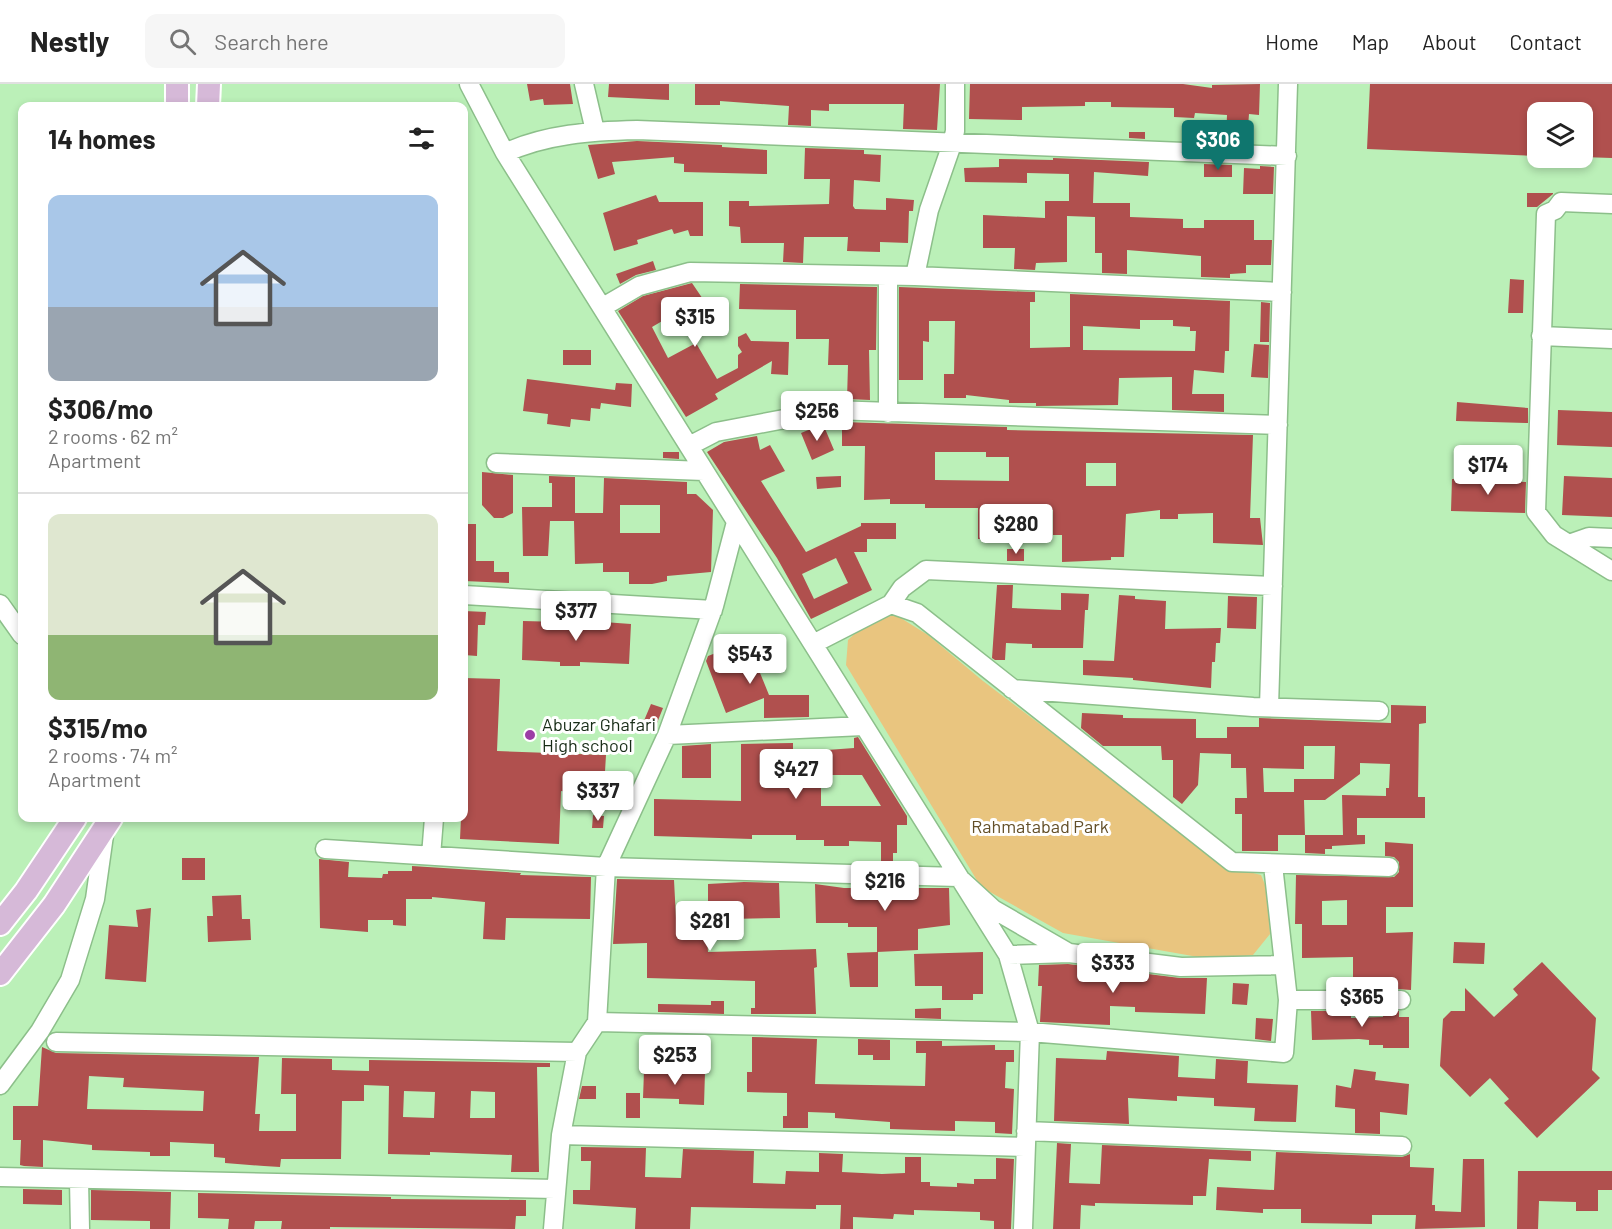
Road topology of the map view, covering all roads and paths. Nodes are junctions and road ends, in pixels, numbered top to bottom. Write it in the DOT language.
graph roads {
  1 [pos="177,84"];
  2 [pos="208,84"];
  3 [pos="469,84"];
  4 [pos="585,84"];
  5 [pos="955,84"];
  6 [pos="1288,84"];
  7 [pos="177,102"];
  8 [pos="208,102"];
  9 [pos="595,131"];
  10 [pos="952,144"];
  11 [pos="505,153"];
  12 [pos="1287,156"];
  13 [pos="1612,204"];
  14 [pos="888,276"];
  15 [pos="915,276"];
  16 [pos="1282,292"];
  17 [pos="603,307"];
  18 [pos="1541,336"];
  19 [pos="1612,339"];
  20 [pos="888,413"];
  21 [pos="1278,425"];
  22 [pos="689,446"];
  23 [pos="496,463"];
  24 [pos="704,471"];
  25 [pos="736,522"];
  26 [pos="1612,538"];
  27 [pos="1569,544"];
  28 [pos="1612,571"];
  29 [pos="1273,586"];
  30 [pos="468,596"];
  31 [pos="0,604"];
  32 [pos="891,604"];
  33 [pos="713,610"];
  34 [pos="18,629"];
  35 [pos="813,644"];
  36 [pos="1012,689"];
  37 [pos="1269,707"];
  38 [pos="1379,711"];
  39 [pos="863,726"];
  40 [pos="667,735"];
  41 [pos="72,822"];
  42 [pos="106,822"];
  43 [pos="107,822"];
  44 [pos="434,822"];
  45 [pos="325,849"];
  46 [pos="431,856"];
  47 [pos="1273,865"];
  48 [pos="606,867"];
  49 [pos="1389,867"];
  50 [pos="958,877"];
  51 [pos="0,924"];
  52 [pos="1069,953"];
  53 [pos="1008,956"];
  54 [pos="1282,965"];
  55 [pos="0,974"];
  56 [pos="1288,1000"];
  57 [pos="1401,1000"];
  58 [pos="597,1022"];
  59 [pos="1030,1032"];
  60 [pos="56,1042"];
  61 [pos="577,1052"];
  62 [pos="0,1085"];
  63 [pos="561,1135"];
  64 [pos="1025,1139"];
  65 [pos="1402,1146"];
  66 [pos="0,1177"];
  67 [pos="79,1180"];
  68 [pos="555,1189"];
  69 [pos="80,1229"];
  70 [pos="553,1229"];
  71 [pos="1023,1229"];
  1 -- 7 [label="main road"];
  2 -- 8 [label="main road"];
  3 -- 11 [label="street"];
  4 -- 9 [label="street"];
  5 -- 10 [label="street"];
  6 -- 12 [label="street"];
  9 -- 10 [label="street"];
  9 -- 11 [label="street"];
  10 -- 12 [label="street"];
  10 -- 15 [label="street"];
  11 -- 17 [label="street"];
  12 -- 16 [label="street"];
  13 -- 18 [label="street"];
  14 -- 15 [label="street"];
  14 -- 17 [label="street"];
  14 -- 20 [label="street"];
  15 -- 16 [label="street"];
  16 -- 21 [label="street"];
  17 -- 22 [label="street"];
  18 -- 19 [label="street"];
  18 -- 27 [label="street"];
  20 -- 21 [label="street"];
  20 -- 22 [label="street"];
  21 -- 29 [label="street"];
  22 -- 24 [label="street"];
  23 -- 24 [label="street"];
  24 -- 25 [label="street"];
  25 -- 33 [label="street"];
  25 -- 35 [label="street"];
  26 -- 27 [label="street"];
  27 -- 28 [label="street"];
  29 -- 32 [label="street"];
  29 -- 37 [label="street"];
  30 -- 33 [label="street"];
  31 -- 34 [label="street"];
  32 -- 35 [label="street"];
  32 -- 36 [label="street"];
  33 -- 40 [label="street"];
  35 -- 39 [label="street"];
  36 -- 37 [label="street"];
  36 -- 47 [label="street"];
  37 -- 38 [label="street"];
  39 -- 40 [label="street"];
  39 -- 50 [label="street"];
  40 -- 48 [label="street"];
  41 -- 51 [label="main road"];
  42 -- 55 [label="main road"];
  43 -- 62 [label="street"];
  44 -- 46 [label="street"];
  45 -- 46 [label="street"];
  46 -- 48 [label="street"];
  47 -- 49 [label="street"];
  47 -- 54 [label="street"];
  48 -- 50 [label="street"];
  48 -- 58 [label="street"];
  50 -- 52 [label="street"];
  50 -- 53 [label="street"];
  52 -- 53 [label="street"];
  52 -- 54 [label="street"];
  53 -- 59 [label="street"];
  54 -- 56 [label="street"];
  56 -- 57 [label="street"];
  56 -- 59 [label="street"];
  58 -- 59 [label="street"];
  58 -- 61 [label="street"];
  59 -- 64 [label="street"];
  60 -- 61 [label="street"];
  61 -- 63 [label="street"];
  63 -- 64 [label="street"];
  63 -- 68 [label="street"];
  64 -- 65 [label="street"];
  64 -- 71 [label="street"];
  66 -- 67 [label="street"];
  67 -- 68 [label="street"];
  67 -- 69 [label="street"];
  68 -- 70 [label="street"];
}
